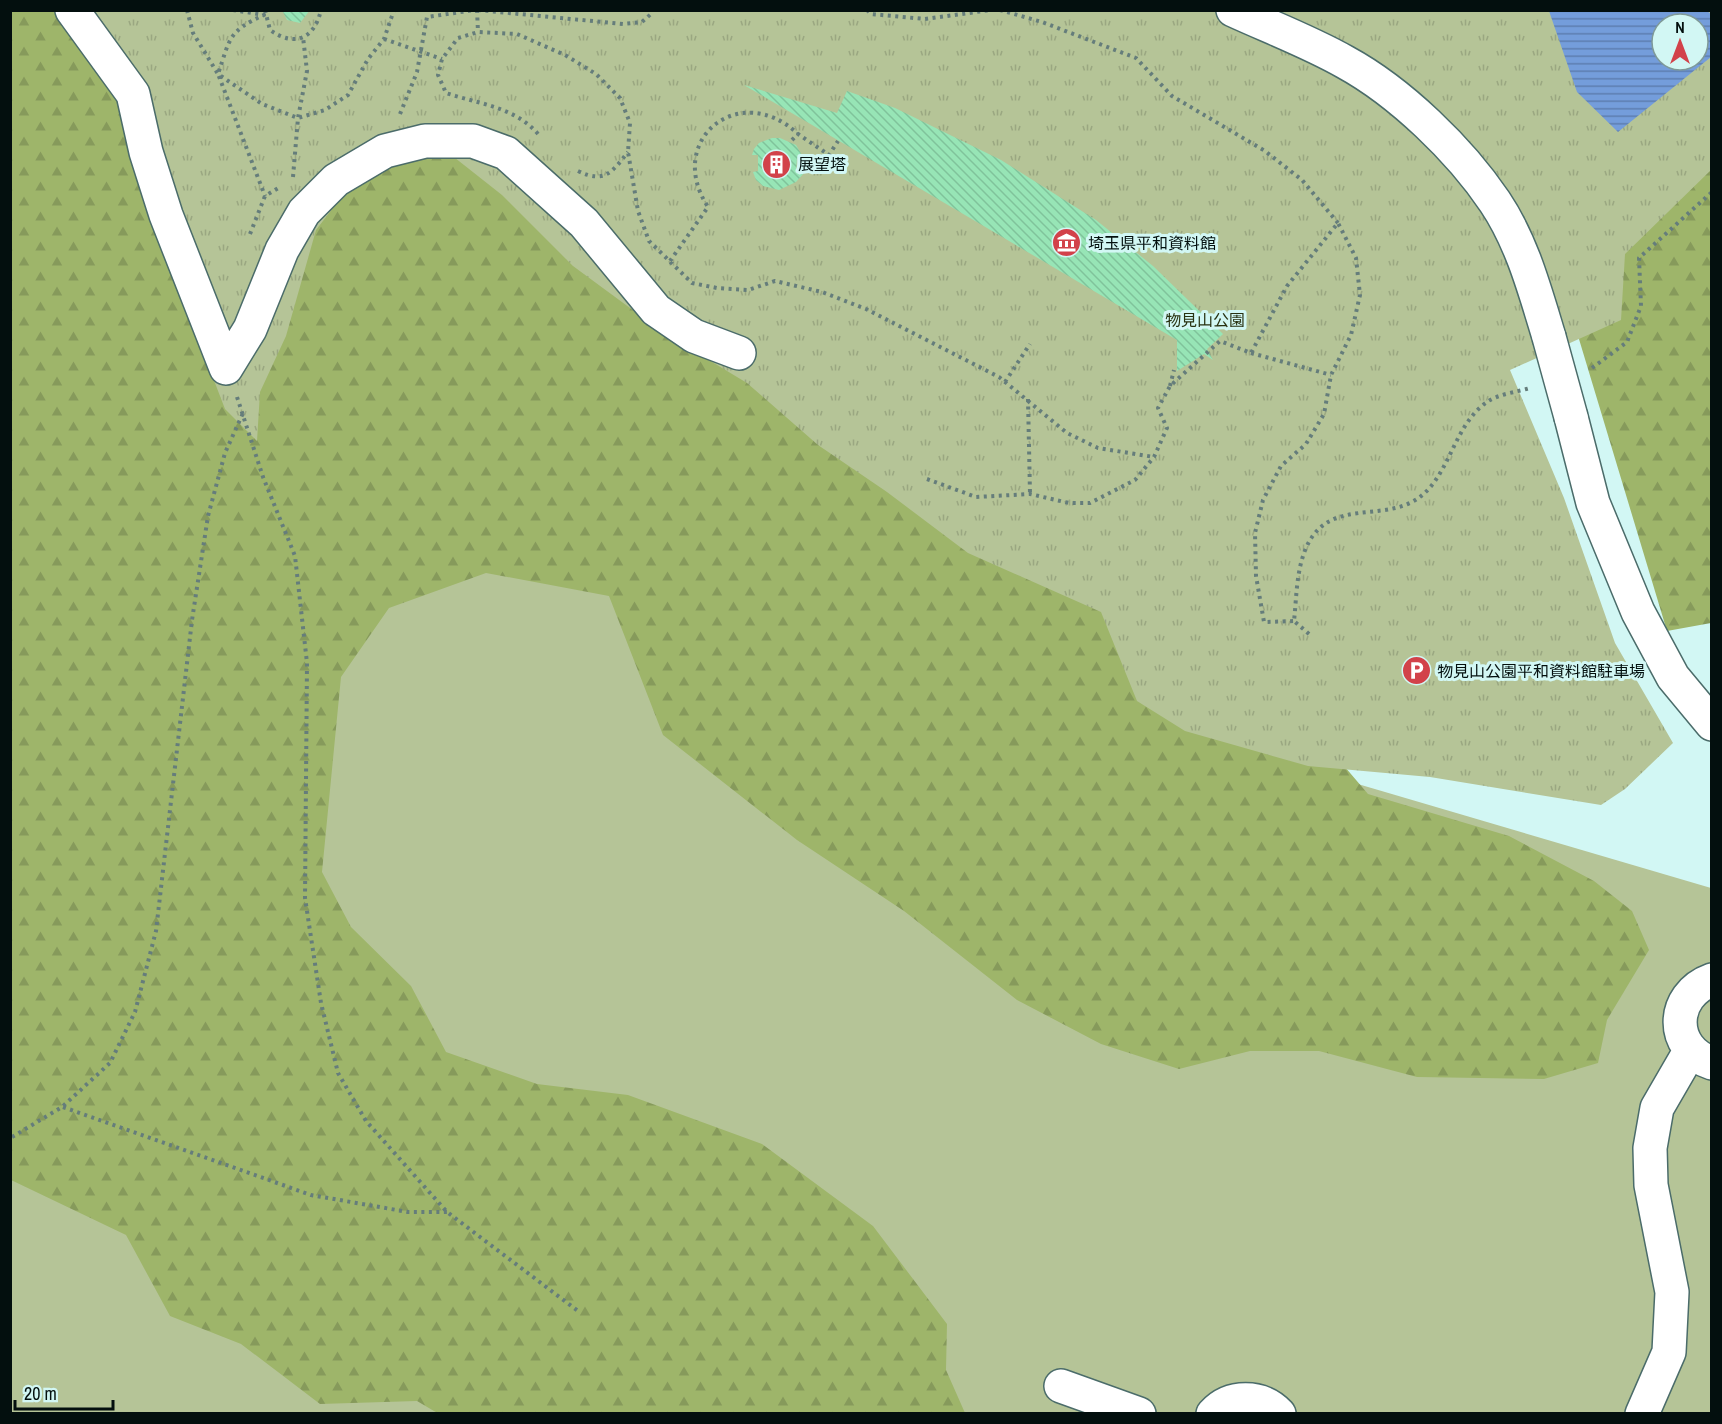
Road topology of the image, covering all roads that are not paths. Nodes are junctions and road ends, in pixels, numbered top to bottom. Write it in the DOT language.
graph roads {
  1 [pos="72,10"];
  2 [pos="1233,10"];
  3 [pos="739,353"];
  4 [pos="1712,724"];
  5 [pos="1712,980"];
  6 [pos="1701,1057"];
  7 [pos="1061,1386"];
  8 [pos="1139,1413"];
  9 [pos="1212,1413"];
  10 [pos="1279,1413"];
  11 [pos="1642,1413"];
  1 -- 3 [label="street"];
  2 -- 4 [label="street, bridge"];
  5 -- 6 [label="street"];
  6 -- 11 [label="street"];
  7 -- 8 [label="street"];
  9 -- 10 [label="street"];
}
